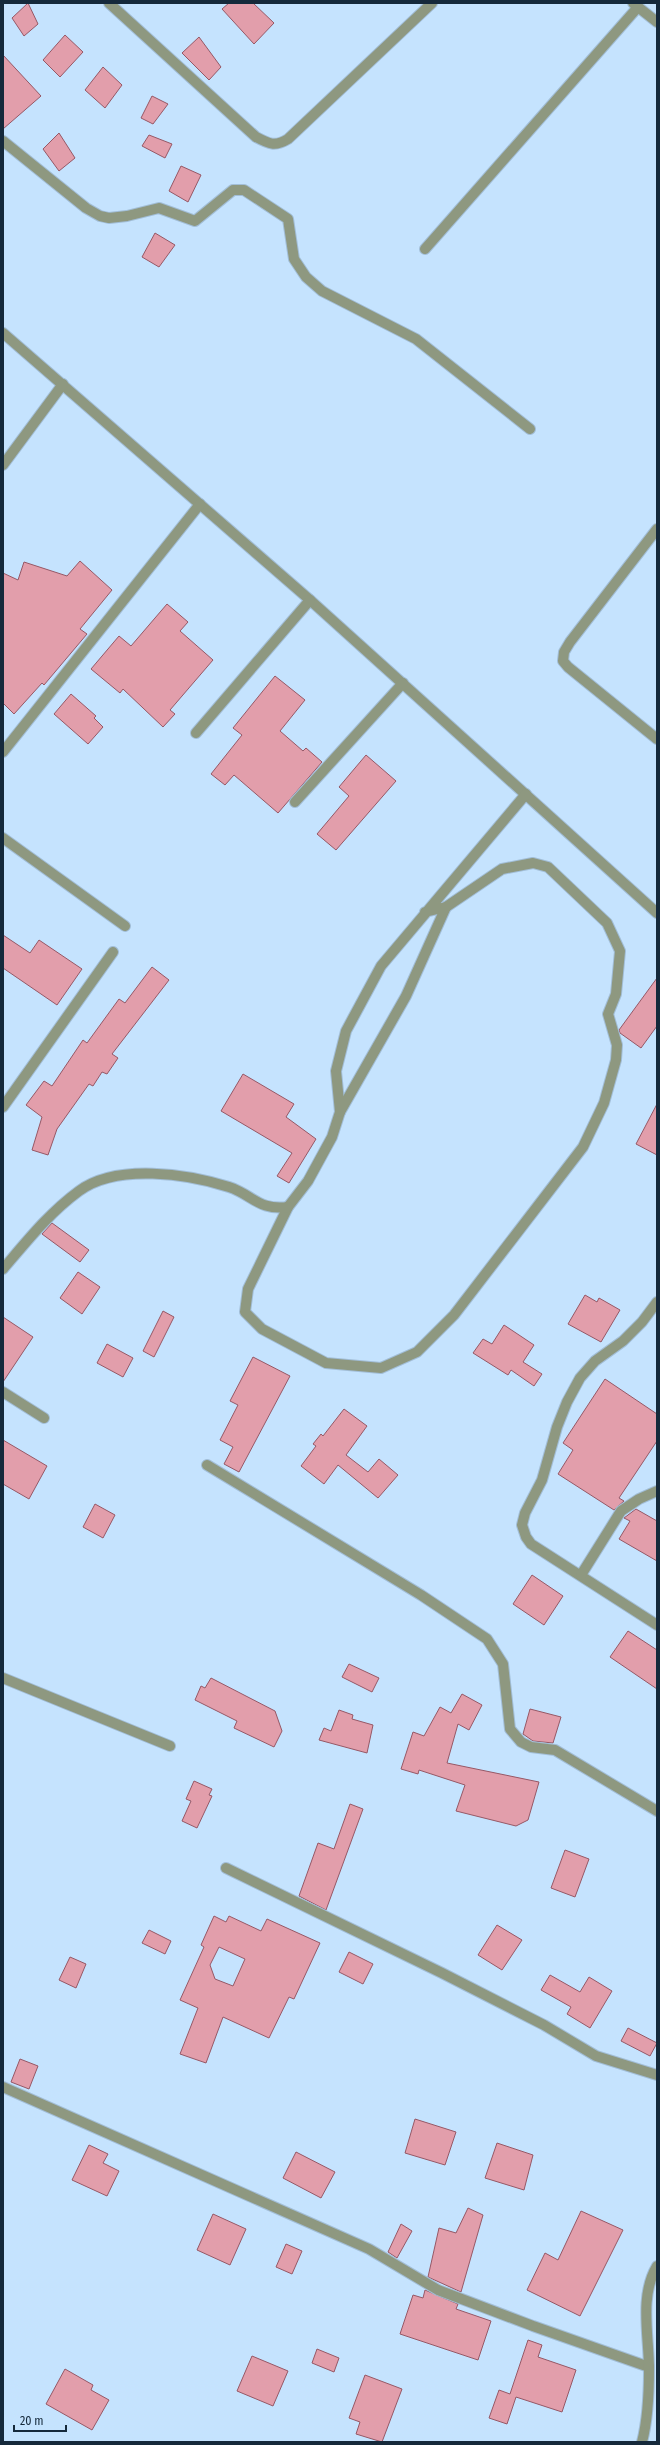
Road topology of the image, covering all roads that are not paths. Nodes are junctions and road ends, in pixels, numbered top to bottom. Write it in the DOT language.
graph roads {
  1 [pos="109,3"];
  2 [pos="432,3"];
  3 [pos="636,5"];
  4 [pos="657,22"];
  5 [pos="3,141"];
  6 [pos="425,249"];
  7 [pos="3,333"];
  8 [pos="63,384"];
  9 [pos="530,429"];
  10 [pos="3,465"];
  11 [pos="200,504"];
  12 [pos="657,529"];
  13 [pos="310,600"];
  14 [pos="403,683"];
  15 [pos="196,733"];
  16 [pos="657,739"];
  17 [pos="3,752"];
  18 [pos="526,794"];
  19 [pos="295,802"];
  20 [pos="3,838"];
  21 [pos="446,907"];
  22 [pos="425,912"];
  23 [pos="657,913"];
  24 [pos="125,926"];
  25 [pos="113,952"];
  26 [pos="3,1107"];
  27 [pos="340,1112"];
  28 [pos="288,1207"];
  29 [pos="3,1269"];
  30 [pos="657,1302"];
  31 [pos="3,1392"];
  32 [pos="44,1418"];
  33 [pos="207,1464"];
  34 [pos="657,1491"];
  35 [pos="581,1575"];
  36 [pos="657,1625"];
  37 [pos="3,1678"];
  38 [pos="170,1746"];
  39 [pos="657,1811"];
  40 [pos="226,1868"];
  41 [pos="657,2075"];
  42 [pos="3,2087"];
  43 [pos="657,2266"];
  44 [pos="649,2367"];
  45 [pos="642,2442"];
  1 -- 2 [label="street"];
  3 -- 4 [label="street"];
  3 -- 6 [label="street"];
  5 -- 9 [label="street"];
  7 -- 8 [label="street"];
  8 -- 10 [label="street"];
  8 -- 11 [label="street"];
  11 -- 13 [label="street"];
  11 -- 17 [label="street"];
  12 -- 16 [label="street"];
  13 -- 14 [label="street"];
  13 -- 15 [label="street"];
  14 -- 18 [label="street"];
  14 -- 19 [label="street"];
  18 -- 22 [label="street"];
  18 -- 23 [label="street"];
  20 -- 24 [label="street"];
  21 -- 22 [label="street"];
  21 -- 27 [label="street"];
  21 -- 28 [label="street"];
  22 -- 27 [label="street"];
  25 -- 26 [label="street"];
  27 -- 28 [label="street"];
  28 -- 29 [label="street"];
  30 -- 35 [label="street"];
  31 -- 32 [label="street"];
  33 -- 39 [label="street"];
  34 -- 35 [label="street"];
  35 -- 36 [label="street"];
  37 -- 38 [label="street"];
  40 -- 41 [label="street"];
  42 -- 44 [label="street"];
  43 -- 44 [label="street"];
  44 -- 45 [label="street"];
}
